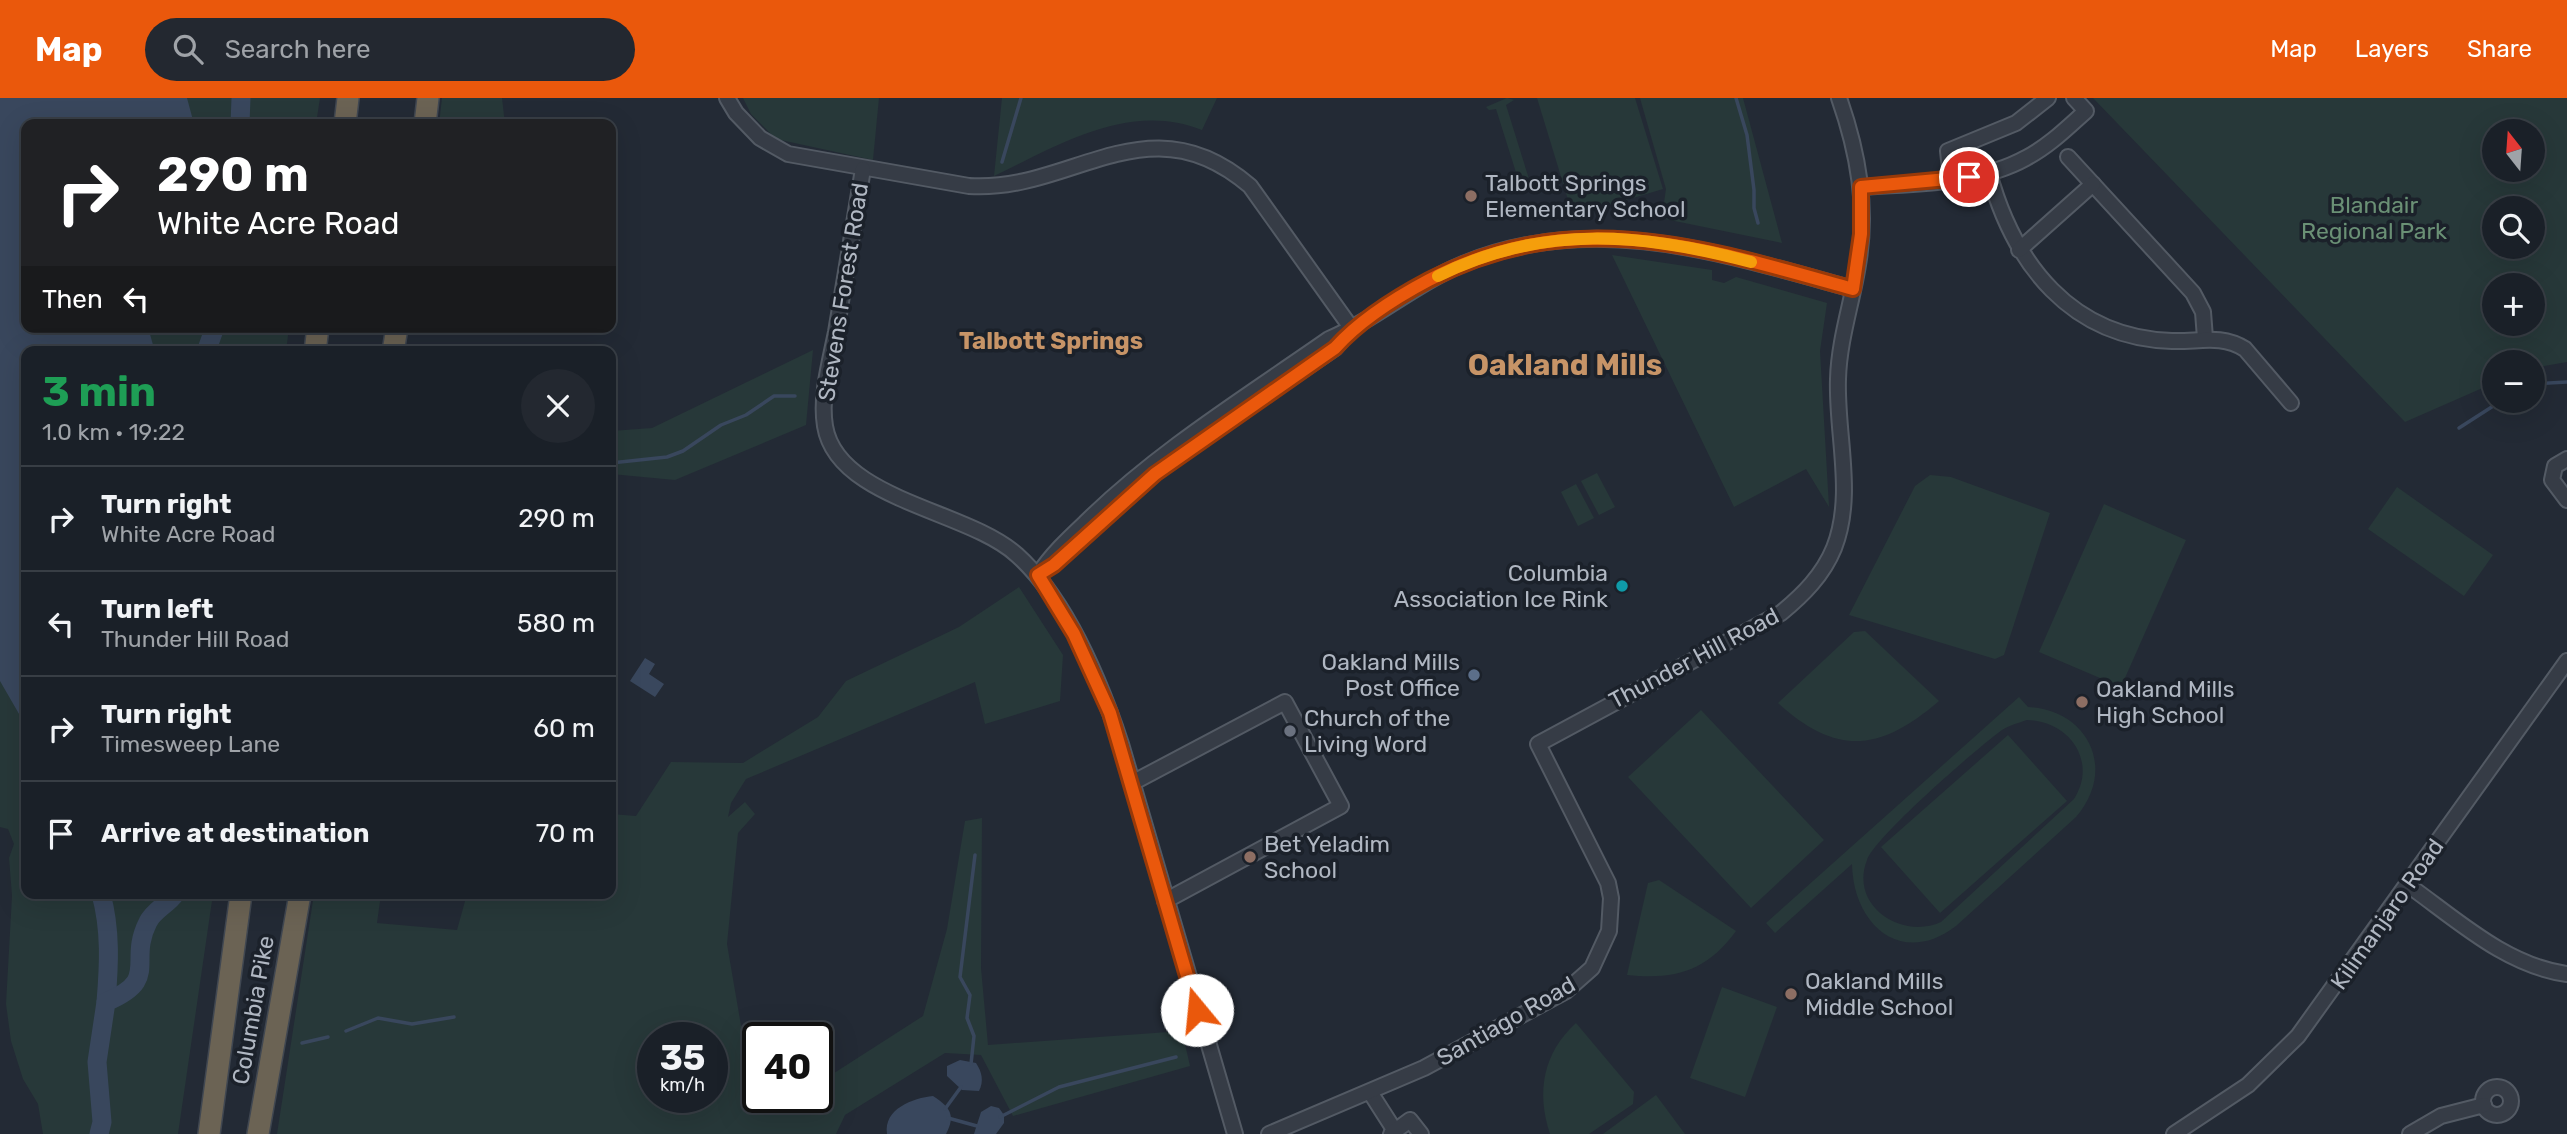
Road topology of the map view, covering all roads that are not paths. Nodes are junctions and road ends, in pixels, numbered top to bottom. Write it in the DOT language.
graph roads {
  1 [pos="348,98"];
  2 [pos="428,98"];
  3 [pos="727,98"];
  4 [pos="1839,98"];
  5 [pos="2048,98"];
  6 [pos="2074,98"];
  7 [pos="346,119"];
  8 [pos="426,119"];
  9 [pos="2068,157"];
  10 [pos="863,169"];
  11 [pos="1989,173"];
  12 [pos="1951,179"];
  13 [pos="2093,184"];
  14 [pos="1861,187"];
  15 [pos="2019,250"];
  16 [pos="1853,289"];
  17 [pos="1352,329"];
  18 [pos="2205,338"];
  19 [pos="2291,403"];
  20 [pos="2567,459"];
  21 [pos="2567,500"];
  22 [pos="1038,575"];
  23 [pos="2567,661"];
  24 [pos="1538,744"];
  25 [pos="1132,783"];
  26 [pos="2407,885"];
  27 [pos="241,899"];
  28 [pos="299,899"];
  29 [pos="1165,901"];
  30 [pos="2567,974"];
  31 [pos="1370,1092"];
  32 [pos="2484,1105"];
  33 [pos="1393,1132"];
  34 [pos="2178,1133"];
  35 [pos="209,1134"];
  36 [pos="258,1134"];
  37 [pos="1235,1134"];
  38 [pos="1269,1134"];
  39 [pos="1421,1134"];
  40 [pos="2410,1134"];
  1 -- 7 [label="highway"];
  2 -- 8 [label="highway"];
  3 -- 10 [label="street, Stevens Forest Road"];
  4 -- 14 [label="street, Thunder Hill Road"];
  5 -- 12 [label="street"];
  6 -- 11 [label="street"];
  9 -- 13 [label="street"];
  10 -- 17 [label="street"];
  10 -- 22 [label="street, Stevens Forest Road"];
  11 -- 12 [label="street"];
  11 -- 15 [label="street"];
  12 -- 14 [label="street"];
  13 -- 15 [label="street"];
  13 -- 18 [label="street"];
  14 -- 16 [label="street, Thunder Hill Road"];
  15 -- 18 [label="street"];
  16 -- 17 [label="street"];
  16 -- 24 [label="street, Thunder Hill Road"];
  17 -- 22 [label="street"];
  18 -- 19 [label="street"];
  20 -- 21 [label="street"];
  22 -- 25 [label="street, Stevens Forest Road"];
  23 -- 26 [label="street, Kilimanjaro Road"];
  24 -- 31 [label="street, Santiago Road"];
  25 -- 29 [label="street, Stevens Forest Road"];
  25 -- 29 [label="street"];
  26 -- 30 [label="street"];
  26 -- 34 [label="street, Kilimanjaro Road"];
  27 -- 35 [label="highway, Columbia Pike"];
  28 -- 36 [label="highway, Columbia Pike"];
  29 -- 37 [label="street, Stevens Forest Road"];
  31 -- 33 [label="street"];
  31 -- 38 [label="street, Santiago Road"];
  32 -- 40 [label="street"];
  33 -- 39 [label="street"];
}
